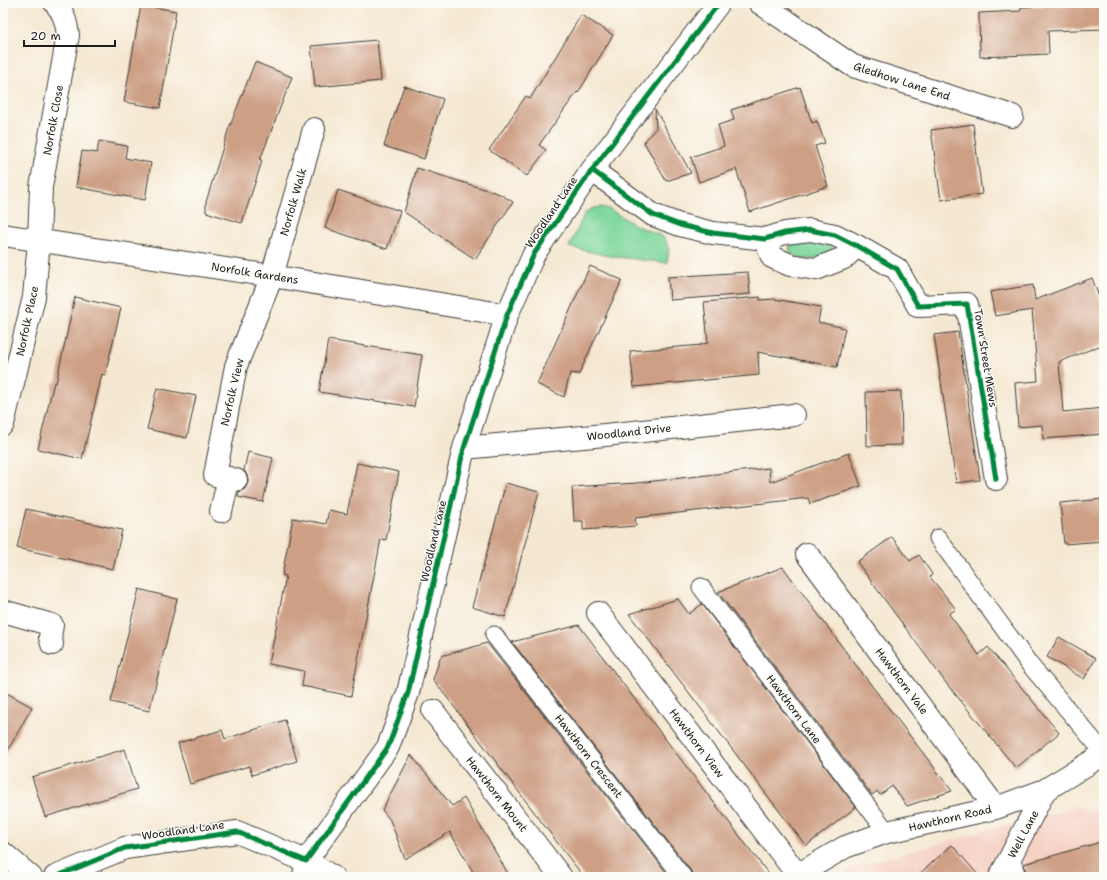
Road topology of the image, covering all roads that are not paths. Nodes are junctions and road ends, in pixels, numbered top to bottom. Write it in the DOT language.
graph roads {
  1 [pos="55,3"];
  2 [pos="719,3"];
  3 [pos="760,3"];
  4 [pos="1012,116"];
  5 [pos="314,129"];
  6 [pos="592,170"];
  7 [pos="3,235"];
  8 [pos="765,239"];
  9 [pos="40,241"];
  10 [pos="856,246"];
  11 [pos="272,276"];
  12 [pos="507,315"];
  13 [pos="794,415"];
  14 [pos="3,424"];
  15 [pos="464,448"];
  16 [pos="996,479"];
  17 [pos="221,510"];
  18 [pos="938,538"];
  19 [pos="807,554"];
  20 [pos="701,587"];
  21 [pos="3,611"];
  22 [pos="598,612"];
  23 [pos="494,635"];
  24 [pos="52,644"];
  25 [pos="433,712"];
  26 [pos="1104,753"];
  27 [pos="1045,790"];
  28 [pos="996,808"];
  29 [pos="887,832"];
  30 [pos="3,853"];
  31 [pos="1011,856"];
  32 [pos="305,869"];
  33 [pos="795,876"];
  34 [pos="31,877"];
  35 [pos="55,877"];
  36 [pos="333,877"];
  37 [pos="561,877"];
  38 [pos="683,877"];
  39 [pos="1000,877"];
  40 [pos="1018,877"];
  1 -- 9 [label="street, Norfolk Close"];
  2 -- 6 [label="street, Woodland Lane"];
  3 -- 4 [label="street, Gledhow Lane End"];
  5 -- 11 [label="street, Norfolk Walk"];
  6 -- 8 [label="street, Town Street Mews"];
  6 -- 12 [label="street, Woodland Lane"];
  7 -- 9 [label="street, Norfolk Gardens"];
  8 -- 10 [label="street, Town Street Mews"];
  8 -- 10 [label="street"];
  9 -- 11 [label="street, Norfolk Gardens"];
  9 -- 14 [label="street, Norfolk Place"];
  10 -- 16 [label="street, Town Street Mews"];
  11 -- 12 [label="street, Norfolk Gardens"];
  11 -- 17 [label="street, Norfolk View"];
  12 -- 15 [label="street, Woodland Lane"];
  13 -- 15 [label="street, Woodland Drive"];
  15 -- 32 [label="street, Woodland Lane"];
  18 -- 26 [label="lane"];
  19 -- 28 [label="street, Hawthorn Vale"];
  20 -- 29 [label="lane, Hawthorn Lane"];
  21 -- 24 [label="street"];
  22 -- 33 [label="street, Hawthorn View"];
  23 -- 38 [label="lane, Hawthorn Crescent"];
  25 -- 37 [label="street, Hawthorn Mount"];
  26 -- 27 [label="street, Hawthorn Road"];
  27 -- 28 [label="street, Hawthorn Road"];
  27 -- 31 [label="street, Well Lane"];
  28 -- 29 [label="street, Hawthorn Road"];
  29 -- 33 [label="street, Hawthorn Road"];
  30 -- 34 [label="street"];
  31 -- 39 [label="street, Well Lane"];
  31 -- 40 [label="lane"];
  32 -- 35 [label="street, Woodland Lane"];
  32 -- 36 [label="street"];
}
